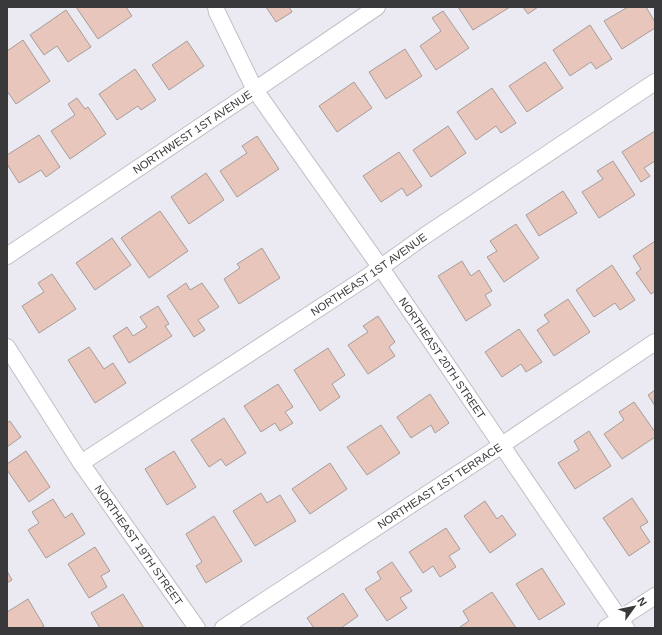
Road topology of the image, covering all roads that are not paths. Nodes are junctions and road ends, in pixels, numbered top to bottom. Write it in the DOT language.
graph roads {
  1 [pos="216,7"];
  2 [pos="377,7"];
  3 [pos="655,82"];
  4 [pos="255,90"];
  5 [pos="7,256"];
  6 [pos="381,268"];
  7 [pos="655,342"];
  8 [pos="7,347"];
  9 [pos="502,446"];
  10 [pos="81,463"];
  11 [pos="655,596"];
  12 [pos="623,623"];
  13 [pos="197,628"];
  14 [pos="222,628"];
  15 [pos="606,628"];
  1 -- 4 [label="street, NORTHEAST 20TH STREET"];
  2 -- 4 [label="street, NORTHWEST 1ST AVENUE"];
  3 -- 6 [label="street, NORTHEAST 1ST AVENUE"];
  4 -- 5 [label="street, NORTHWEST 1ST AVENUE"];
  4 -- 6 [label="street, NORTHEAST 20TH STREET"];
  6 -- 9 [label="street, NORTHEAST 20TH STREET"];
  6 -- 10 [label="street, NORTHEAST 1ST AVENUE"];
  7 -- 9 [label="street, NORTHEAST 1ST TERRACE"];
  8 -- 10 [label="street, NORTHEAST 19TH STREET"];
  9 -- 12 [label="street, NORTHEAST 20TH STREET"];
  9 -- 14 [label="street, NORTHEAST 1ST TERRACE"];
  10 -- 13 [label="street, NORTHEAST 19TH STREET"];
  11 -- 12 [label="street"];
  12 -- 15 [label="street"];
}
